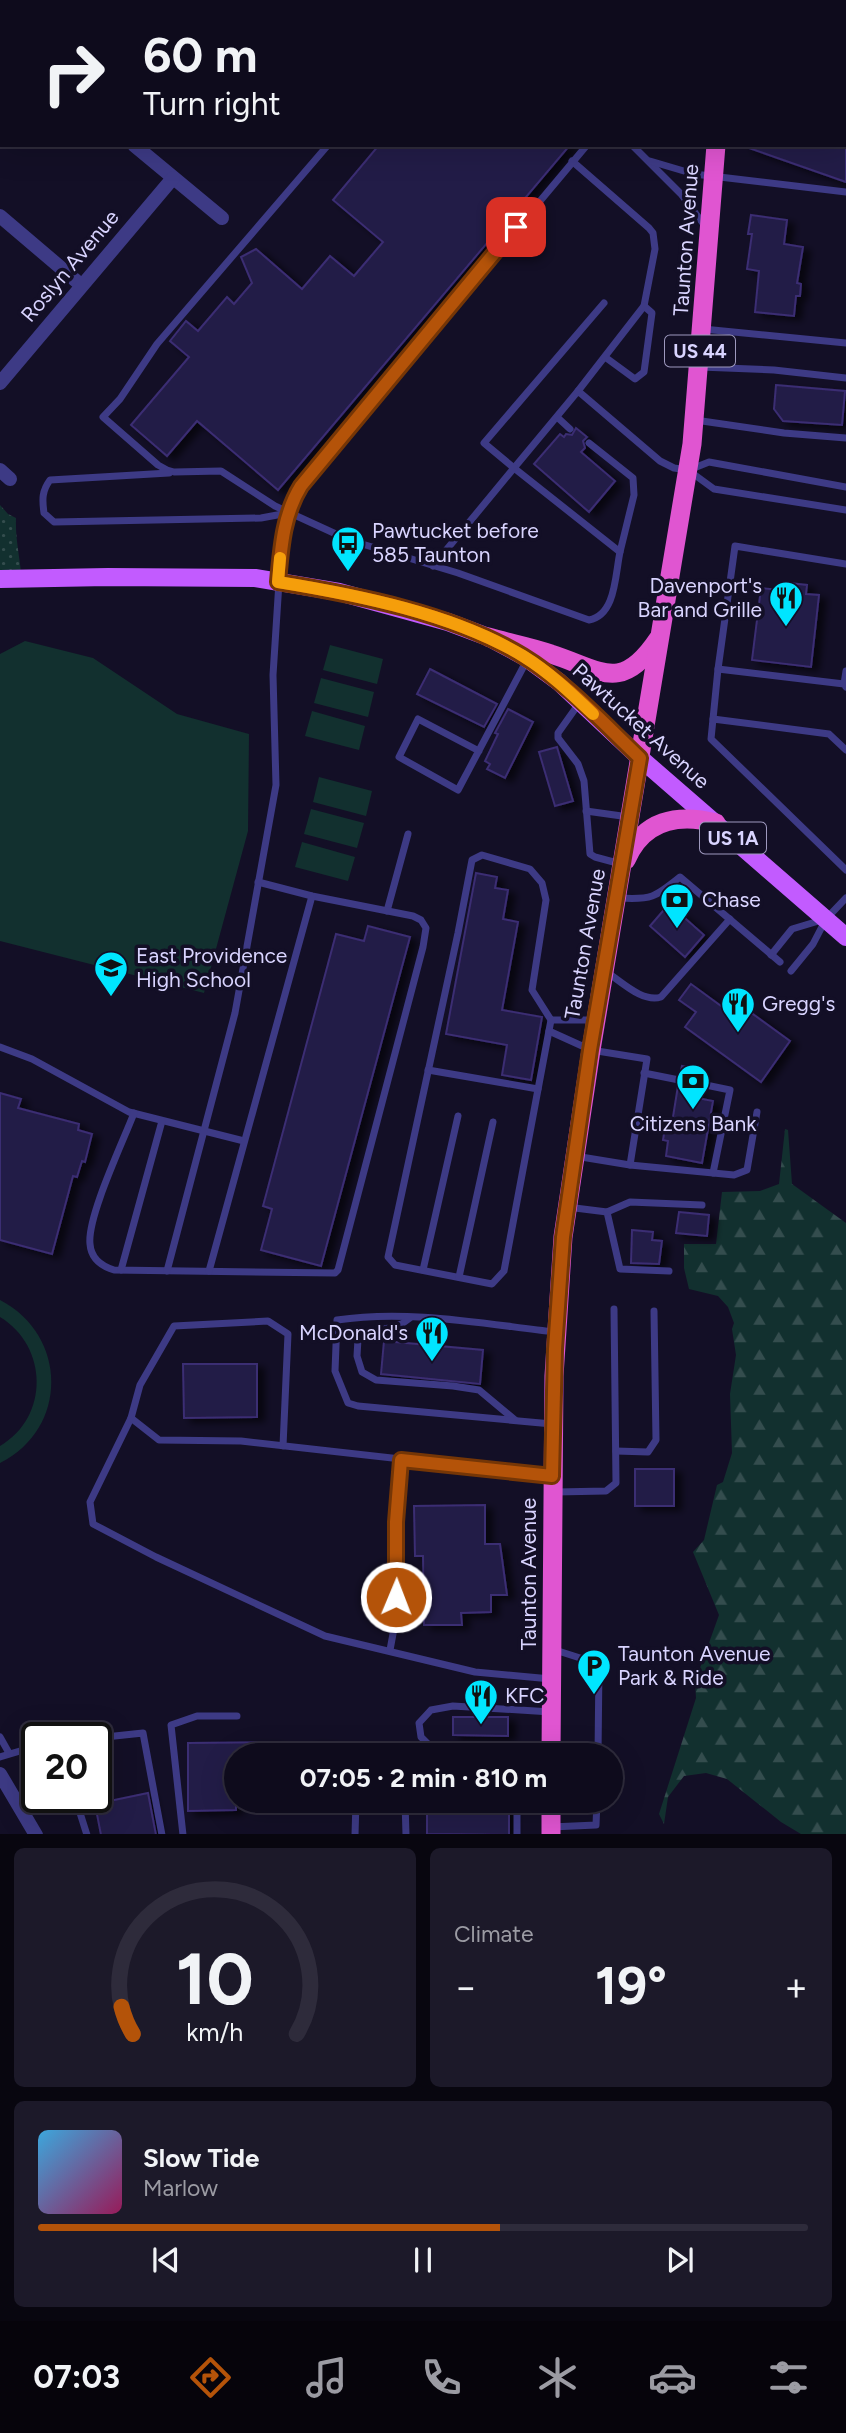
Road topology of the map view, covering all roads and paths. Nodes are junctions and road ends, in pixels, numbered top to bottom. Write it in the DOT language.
graph roads {
  1 [pos="136,147"];
  2 [pos="326,147"];
  3 [pos="584,147"];
  4 [pos="634,147"];
  5 [pos="716,147"];
  6 [pos="572,161"];
  7 [pos="650,161"];
  8 [pos="713,177"];
  9 [pos="173,178"];
  10 [pos="846,192"];
  11 [pos="0,216"];
  12 [pos="222,218"];
  13 [pos="710,233"];
  14 [pos="82,285"];
  15 [pos="604,303"];
  16 [pos="644,306"];
  17 [pos="702,329"];
  18 [pos="846,343"];
  19 [pos="605,357"];
  20 [pos="699,367"];
  21 [pos="846,378"];
  22 [pos="0,383"];
  23 [pos="578,391"];
  24 [pos="556,417"];
  25 [pos="694,420"];
  26 [pos="570,429"];
  27 [pos="846,438"];
  28 [pos="589,443"];
  29 [pos="514,468"];
  30 [pos="688,470"];
  31 [pos="174,472"];
  32 [pos="846,487"];
  33 [pos="846,510"];
  34 [pos="288,513"];
  35 [pos="620,552"];
  36 [pos="846,564"];
  37 [pos="433,566"];
  38 [pos="0,579"];
  39 [pos="278,582"];
  40 [pos="660,636"];
  41 [pos="488,638"];
  42 [pos="528,659"];
  43 [pos="718,669"];
  44 [pos="846,671"];
  45 [pos="845,685"];
  46 [pos="580,702"];
  47 [pos="713,719"];
  48 [pos="846,750"];
  49 [pos="479,751"];
  50 [pos="640,758"];
  51 [pos="586,811"];
  52 [pos="630,818"];
  53 [pos="716,823"];
  54 [pos="408,834"];
  55 [pos="621,869"];
  56 [pos="846,870"];
  57 [pos="258,882"];
  58 [pos="312,896"];
  59 [pos="616,898"];
  60 [pos="846,898"];
  61 [pos="387,911"];
  62 [pos="730,919"];
  63 [pos="826,919"];
  64 [pos="846,937"];
  65 [pos="771,955"];
  66 [pos="780,962"];
  67 [pos="604,970"];
  68 [pos="791,971"];
  69 [pos="551,1020"];
  70 [pos="596,1020"];
  71 [pos="550,1031"];
  72 [pos="0,1047"];
  73 [pos="590,1050"];
  74 [pos="428,1070"];
  75 [pos="644,1073"];
  76 [pos="679,1080"];
  77 [pos="701,1084"];
  78 [pos="538,1089"];
  79 [pos="757,1112"];
  80 [pos="134,1113"];
  81 [pos="458,1116"];
  82 [pos="162,1121"];
  83 [pos="493,1122"];
  84 [pos="204,1132"];
  85 [pos="244,1141"];
  86 [pos="575,1156"];
  87 [pos="629,1165"];
  88 [pos="713,1173"];
  89 [pos="702,1205"];
  90 [pos="567,1207"];
  91 [pos="607,1212"];
  92 [pos="121,1270"];
  93 [pos="423,1270"];
  94 [pos="167,1271"];
  95 [pos="209,1271"];
  96 [pos="669,1271"];
  97 [pos="458,1278"];
  98 [pos="614,1309"];
  99 [pos="654,1311"];
  100 [pos="410,1318"];
  101 [pos="556,1332"];
  102 [pos="131,1418"];
  103 [pos="517,1421"];
  104 [pos="553,1424"];
  105 [pos="283,1446"];
  106 [pos="616,1451"];
  107 [pos="401,1460"];
  108 [pos="552,1484"];
  109 [pos="551,1649"];
  110 [pos="390,1650"];
  111 [pos="551,1679"];
  112 [pos="551,1712"];
  113 [pos="237,1716"];
  114 [pos="112,1736"];
  115 [pos="0,1737"];
  116 [pos="427,1743"];
  117 [pos="551,1743"];
  118 [pos="597,1743"];
  119 [pos="21,1750"];
  120 [pos="9,1753"];
  121 [pos="0,1757"];
  122 [pos="0,1774"];
  123 [pos="80,1813"];
  124 [pos="356,1813"];
  125 [pos="405,1813"];
  126 [pos="517,1813"];
  127 [pos="551,1813"];
  128 [pos="596,1813"];
  129 [pos="551,1831"];
  130 [pos="35,1834"];
  131 [pos="88,1834"];
  132 [pos="162,1834"];
  133 [pos="183,1834"];
  134 [pos="355,1834"];
  135 [pos="406,1834"];
  136 [pos="517,1834"];
  1 -- 9 [label="street"];
  2 -- 31 [label="lane"];
  3 -- 6 [label="lane"];
  4 -- 7 [label="lane"];
  5 -- 8 [label="highway, Taunton Avenue / US 44"];
  6 -- 16 [label="lane"];
  6 -- 34 [label="lane"];
  7 -- 8 [label="lane"];
  7 -- 13 [label="lane"];
  8 -- 10 [label="lane"];
  8 -- 13 [label="highway, Taunton Avenue / US 44"];
  9 -- 12 [label="street"];
  9 -- 14 [label="street, Roslyn Avenue"];
  11 -- 14 [label="street"];
  13 -- 17 [label="highway, Taunton Avenue / US 44"];
  14 -- 22 [label="street, Roslyn Avenue"];
  15 -- 29 [label="lane"];
  16 -- 19 [label="lane"];
  16 -- 19 [label="lane"];
  17 -- 18 [label="lane"];
  17 -- 20 [label="highway, Taunton Avenue / US 44"];
  19 -- 23 [label="lane"];
  20 -- 21 [label="lane"];
  20 -- 25 [label="highway, Taunton Avenue / US 44"];
  23 -- 24 [label="lane"];
  23 -- 30 [label="lane"];
  24 -- 26 [label="lane"];
  24 -- 29 [label="lane"];
  25 -- 27 [label="lane"];
  25 -- 30 [label="highway, Taunton Avenue / US 44"];
  28 -- 35 [label="lane"];
  29 -- 35 [label="lane"];
  29 -- 37 [label="lane"];
  30 -- 32 [label="lane"];
  30 -- 33 [label="lane"];
  30 -- 40 [label="highway, Taunton Avenue / US 44"];
  31 -- 34 [label="lane"];
  31 -- 34 [label="lane"];
  34 -- 37 [label="lane"];
  34 -- 39 [label="lane"];
  35 -- 37 [label="lane"];
  36 -- 43 [label="lane"];
  38 -- 39 [label="main road, Pawtucket Avenue / US 1A"];
  39 -- 41 [label="main road, Pawtucket Avenue / US 1A"];
  39 -- 57 [label="lane"];
  40 -- 41 [label="highway"];
  40 -- 50 [label="highway, Taunton Avenue / US 44"];
  41 -- 42 [label="main road, Pawtucket Avenue / US 1A"];
  42 -- 46 [label="main road, Pawtucket Avenue / US 1A"];
  42 -- 49 [label="lane"];
  43 -- 45 [label="lane"];
  43 -- 47 [label="lane"];
  44 -- 45 [label="lane"];
  46 -- 50 [label="main road, Pawtucket Avenue / US 1A"];
  46 -- 51 [label="lane"];
  47 -- 48 [label="lane"];
  47 -- 56 [label="lane"];
  49 -- 49 [label="lane"];
  50 -- 52 [label="highway, Taunton Avenue / US 44"];
  50 -- 53 [label="main road, Pawtucket Avenue / US 1A"];
  51 -- 52 [label="lane"];
  51 -- 55 [label="lane"];
  52 -- 55 [label="highway, Taunton Avenue / US 44"];
  53 -- 55 [label="highway"];
  53 -- 63 [label="main road, Pawtucket Avenue / US 1A"];
  54 -- 61 [label="lane"];
  55 -- 59 [label="highway, Taunton Avenue / US 44"];
  57 -- 58 [label="lane"];
  57 -- 84 [label="lane"];
  58 -- 61 [label="lane"];
  58 -- 85 [label="lane"];
  59 -- 62 [label="lane"];
  59 -- 67 [label="highway, Taunton Avenue / US 44"];
  60 -- 63 [label="lane"];
  61 -- 95 [label="lane"];
  62 -- 65 [label="lane"];
  62 -- 67 [label="lane"];
  63 -- 64 [label="main road, Pawtucket Avenue / US 1A"];
  63 -- 65 [label="lane"];
  63 -- 68 [label="lane"];
  65 -- 66 [label="lane"];
  67 -- 70 [label="highway, Taunton Avenue / US 44"];
  69 -- 70 [label="lane"];
  69 -- 71 [label="lane"];
  69 -- 74 [label="lane"];
  70 -- 73 [label="highway, Taunton Avenue / US 44"];
  71 -- 73 [label="lane"];
  71 -- 78 [label="lane"];
  72 -- 80 [label="lane"];
  73 -- 75 [label="lane"];
  73 -- 86 [label="highway, Taunton Avenue / US 44"];
  74 -- 78 [label="lane"];
  74 -- 93 [label="lane"];
  75 -- 76 [label="lane"];
  75 -- 87 [label="lane"];
  77 -- 88 [label="lane"];
  78 -- 97 [label="lane"];
  79 -- 88 [label="lane"];
  80 -- 82 [label="lane"];
  80 -- 92 [label="lane"];
  81 -- 93 [label="lane"];
  82 -- 84 [label="lane"];
  82 -- 92 [label="lane"];
  83 -- 97 [label="lane"];
  84 -- 85 [label="lane"];
  84 -- 94 [label="lane"];
  85 -- 95 [label="lane"];
  86 -- 87 [label="lane"];
  86 -- 90 [label="highway, Taunton Avenue / US 44"];
  87 -- 88 [label="lane"];
  89 -- 91 [label="lane"];
  90 -- 91 [label="lane"];
  90 -- 101 [label="highway, Taunton Avenue / US 44"];
  91 -- 96 [label="lane"];
  92 -- 94 [label="lane"];
  93 -- 97 [label="lane"];
  94 -- 95 [label="lane"];
  98 -- 106 [label="lane"];
  99 -- 106 [label="lane"];
  100 -- 101 [label="lane"];
  100 -- 103 [label="lane"];
  100 -- 103 [label="lane"];
  101 -- 104 [label="highway, Taunton Avenue / US 44"];
  102 -- 105 [label="lane"];
  102 -- 105 [label="lane"];
  102 -- 110 [label="lane"];
  103 -- 104 [label="lane"];
  104 -- 108 [label="highway, Taunton Avenue / US 44"];
  105 -- 107 [label="lane"];
  106 -- 108 [label="lane"];
  107 -- 108 [label="lane"];
  107 -- 110 [label="lane"];
  108 -- 109 [label="highway, Taunton Avenue / US 44"];
  109 -- 111 [label="highway, Taunton Avenue / US 44"];
  109 -- 118 [label="lane"];
  110 -- 111 [label="lane"];
  111 -- 112 [label="highway, Taunton Avenue / US 44"];
  112 -- 116 [label="lane"];
  112 -- 117 [label="highway, Taunton Avenue / US 44"];
  113 -- 133 [label="lane"];
  114 -- 132 [label="lane"];
  115 -- 120 [label="lane"];
  119 -- 120 [label="lane"];
  120 -- 121 [label="lane"];
  122 -- 130 [label="street"];
  123 -- 131 [label="lane"];
  124 -- 134 [label="lane"];
  125 -- 135 [label="lane"];
  126 -- 136 [label="lane"];
  127 -- 129 [label="highway"];
  128 -- 129 [label="lane"];
}
